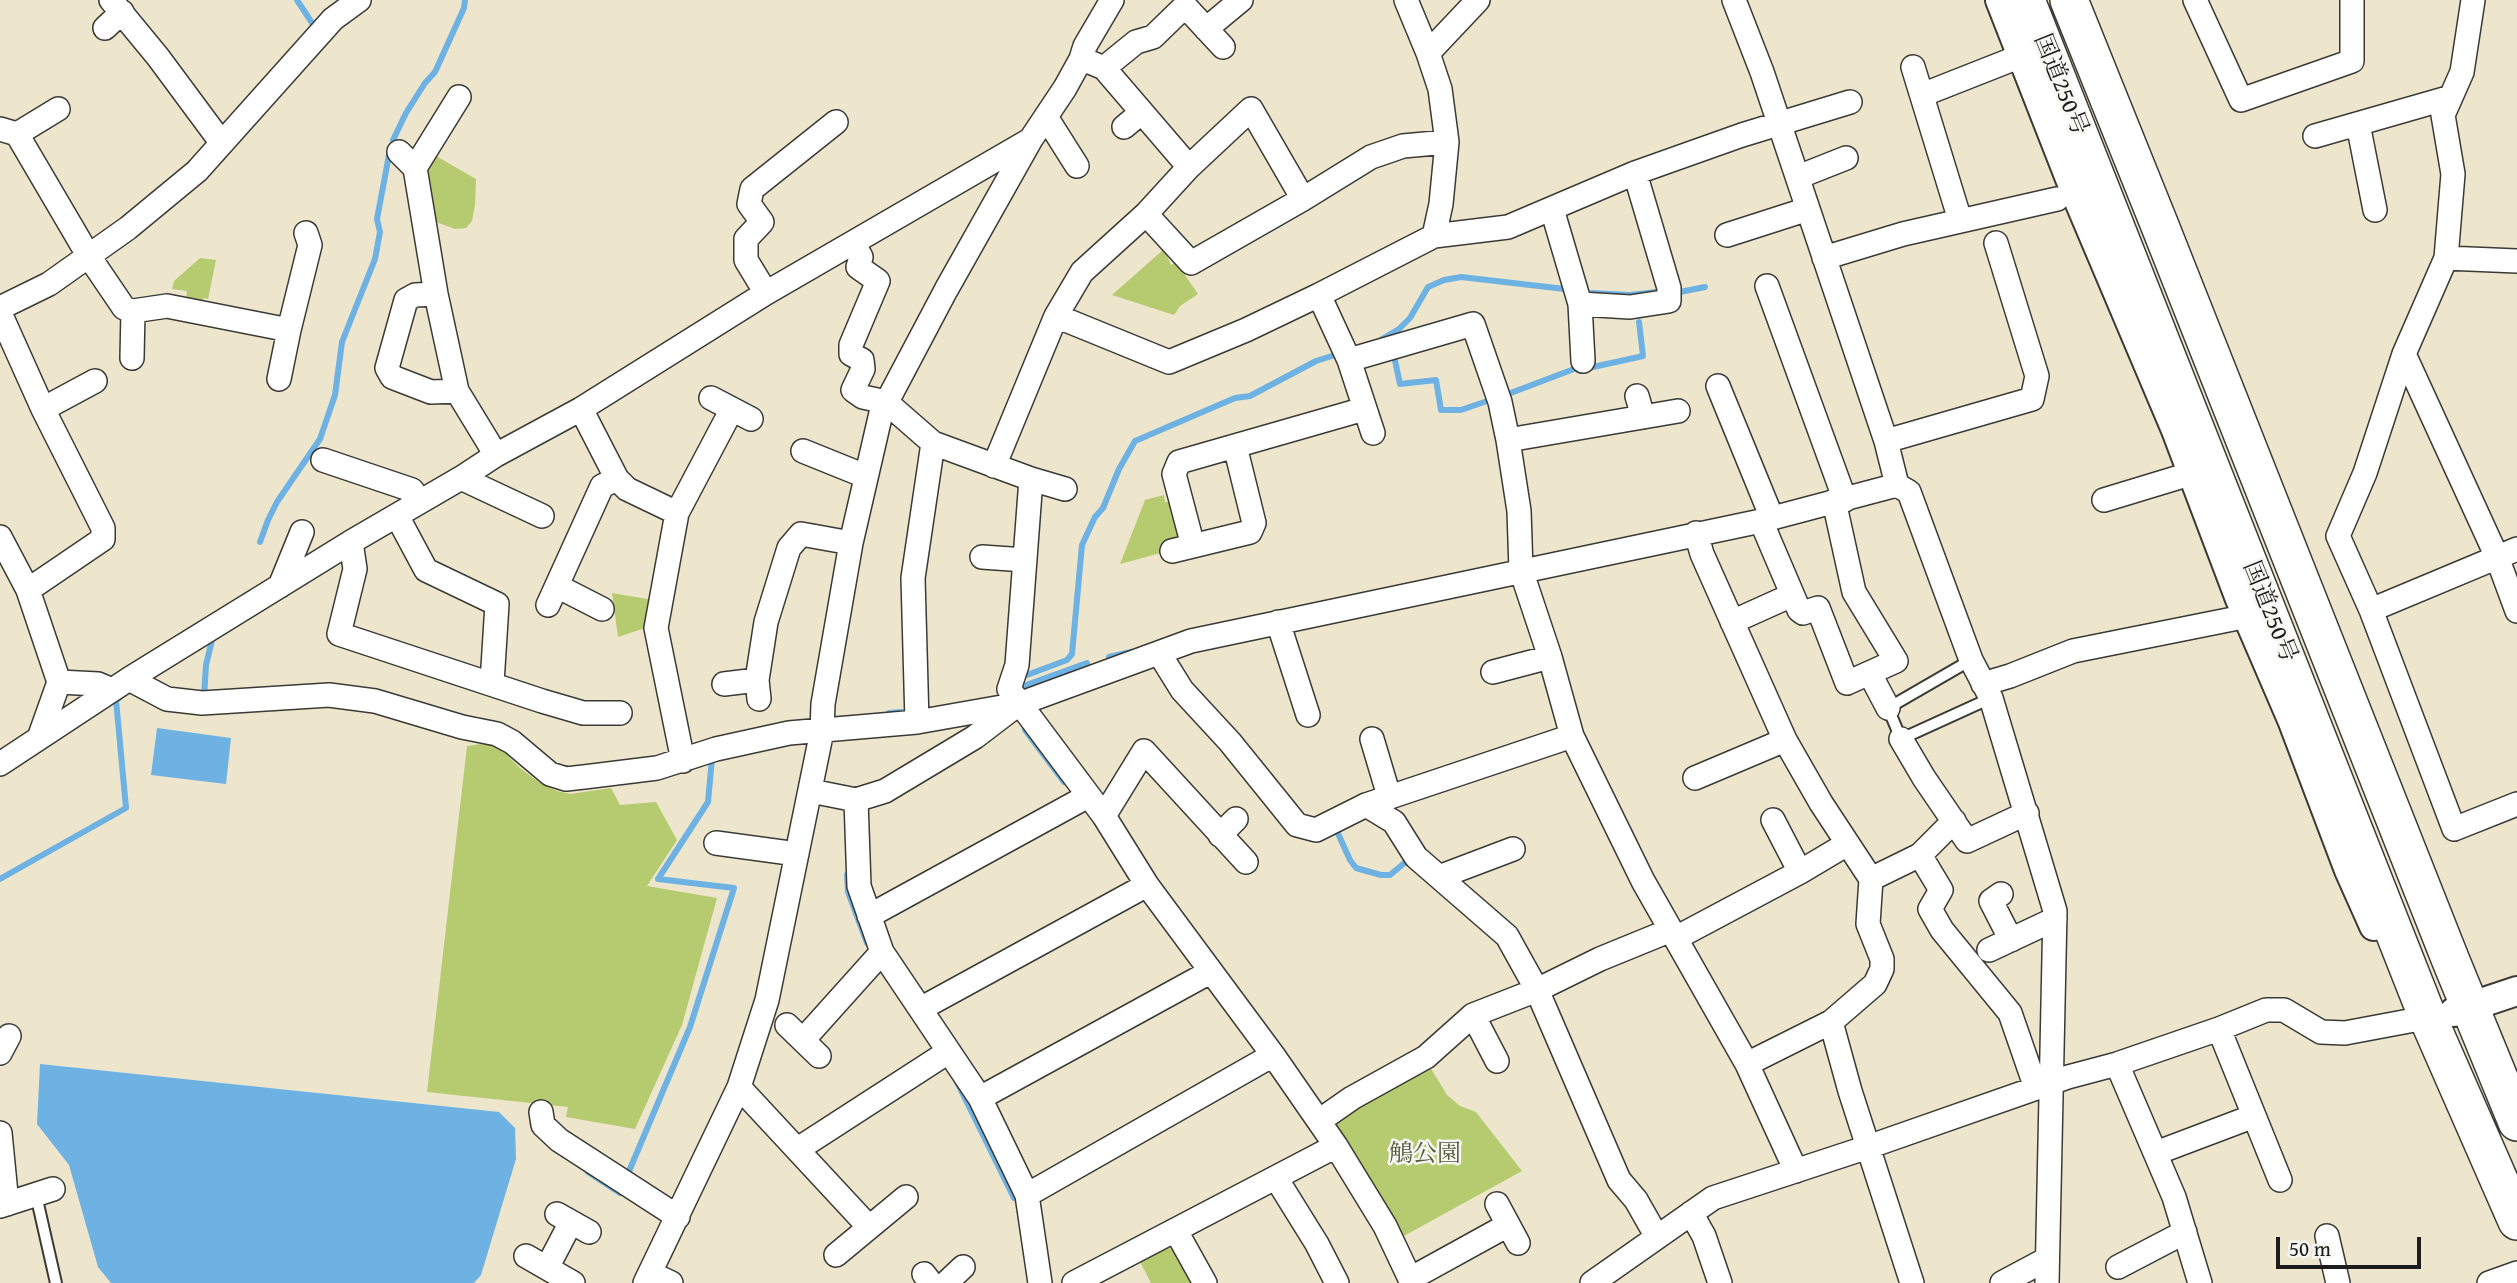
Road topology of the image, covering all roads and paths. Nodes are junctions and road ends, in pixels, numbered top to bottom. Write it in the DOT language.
graph roads {
  1 [pos="359,0"];
  2 [pos="1112,0"];
  3 [pos="1241,0"];
  4 [pos="1406,0"];
  5 [pos="1478,0"];
  6 [pos="1734,0"];
  7 [pos="2000,0"];
  8 [pos="2026,0"];
  9 [pos="2069,0"];
  10 [pos="2195,0"];
  11 [pos="2352,0"];
  12 [pos="2473,0"];
  13 [pos="113,13"];
  14 [pos="1206,29"];
  15 [pos="1223,47"];
  16 [pos="1428,53"];
  17 [pos="2021,56"];
  18 [pos="1081,59"];
  19 [pos="1913,67"];
  20 [pos="1104,68"];
  21 [pos="1922,95"];
  22 [pos="459,97"];
  23 [pos="2451,97"];
  24 [pos="1850,102"];
  25 [pos="58,109"];
  26 [pos="1142,112"];
  27 [pos="1046,117"];
  28 [pos="836,122"];
  29 [pos="2358,124"];
  30 [pos="1779,125"];
  31 [pos="1124,127"];
  32 [pos="9,132"];
  33 [pos="2315,136"];
  34 [pos="1031,139"];
  35 [pos="221,142"];
  36 [pos="1447,142"];
  37 [pos="399,152"];
  38 [pos="1846,158"];
  39 [pos="1077,166"];
  40 [pos="1189,167"];
  41 [pos="415,169"];
  42 [pos="1635,173"];
  43 [pos="1798,177"];
  44 [pos="1303,199"];
  45 [pos="2057,199"];
  46 [pos="1552,209"];
  47 [pos="1808,209"];
  48 [pos="2375,210"];
  49 [pos="1146,214"];
  50 [pos="1960,220"];
  51 [pos="306,233"];
  52 [pos="1727,235"];
  53 [pos="1434,236"];
  54 [pos="853,243"];
  55 [pos="1996,243"];
  56 [pos="88,256"];
  57 [pos="1824,258"];
  58 [pos="2446,258"];
  59 [pos="2517,261"];
  60 [pos="1767,286"];
  61 [pos="766,293"];
  62 [pos="436,294"];
  63 [pos="1320,295"];
  64 [pos="1580,304"];
  65 [pos="0,311"];
  66 [pos="132,311"];
  67 [pos="1056,316"];
  68 [pos="289,330"];
  69 [pos="2404,354"];
  70 [pos="132,358"];
  71 [pos="1349,360"];
  72 [pos="1583,360"];
  73 [pos="279,379"];
  74 [pos="95,382"];
  75 [pos="1718,386"];
  76 [pos="457,391"];
  77 [pos="711,398"];
  78 [pos="886,402"];
  79 [pos="43,409"];
  80 [pos="581,409"];
  81 [pos="1364,409"];
  82 [pos="1678,411"];
  83 [pos="1373,433"];
  84 [pos="1507,440"];
  85 [pos="1886,441"];
  86 [pos="933,443"];
  87 [pos="1235,446"];
  88 [pos="803,451"];
  89 [pos="496,455"];
  90 [pos="323,460"];
  91 [pos="994,466"];
  92 [pos="2201,467"];
  93 [pos="865,476"];
  94 [pos="461,478"];
  95 [pos="617,479"];
  96 [pos="1031,479"];
  97 [pos="1897,485"];
  98 [pos="1065,489"];
  99 [pos="1839,500"];
  100 [pos="2104,500"];
  101 [pos="420,502"];
  102 [pos="677,513"];
  103 [pos="397,516"];
  104 [pos="542,516"];
  105 [pos="1766,519"];
  106 [pos="302,532"];
  107 [pos="1696,533"];
  108 [pos="0,537"];
  109 [pos="351,542"];
  110 [pos="851,543"];
  111 [pos="2507,553"];
  112 [pos="982,557"];
  113 [pos="1025,560"];
  114 [pos="1521,570"];
  115 [pos="280,586"];
  116 [pos="28,590"];
  117 [pos="1791,595"];
  118 [pos="602,609"];
  119 [pos="2371,610"];
  120 [pos="2517,611"];
  121 [pos="2248,616"];
  122 [pos="1278,622"];
  123 [pos="1732,622"];
  124 [pos="1158,653"];
  125 [pos="1550,657"];
  126 [pos="1971,660"];
  127 [pos="1493,672"];
  128 [pos="1870,674"];
  129 [pos="59,682"];
  130 [pos="492,683"];
  131 [pos="724,684"];
  132 [pos="120,685"];
  133 [pos="1987,691"];
  134 [pos="1019,705"];
  135 [pos="1888,708"];
  136 [pos="620,713"];
  137 [pos="1308,715"];
  138 [pos="917,722"];
  139 [pos="822,731"];
  140 [pos="1572,736"];
  141 [pos="38,738"];
  142 [pos="1372,739"];
  143 [pos="1902,739"];
  144 [pos="1785,740"];
  145 [pos="683,761"];
  146 [pos="0,764"];
  147 [pos="1695,778"];
  148 [pos="811,791"];
  149 [pos="1088,796"];
  150 [pos="1389,796"];
  151 [pos="856,800"];
  152 [pos="2517,804"];
  153 [pos="1366,805"];
  154 [pos="2027,813"];
  155 [pos="1104,816"];
  156 [pos="1773,820"];
  157 [pos="1954,821"];
  158 [pos="716,843"];
  159 [pos="1847,844"];
  160 [pos="1513,849"];
  161 [pos="797,854"];
  162 [pos="1920,855"];
  163 [pos="1245,862"];
  164 [pos="1800,872"];
  165 [pos="1439,877"];
  166 [pos="1871,879"];
  167 [pos="1147,885"];
  168 [pos="2001,894"];
  169 [pos="869,916"];
  170 [pos="2054,919"];
  171 [pos="1674,934"];
  172 [pos="2011,940"];
  173 [pos="1989,950"];
  174 [pos="882,952"];
  175 [pos="1210,972"];
  176 [pos="1537,989"];
  177 [pos="2517,991"];
  178 [pos="922,1009"];
  179 [pos="2451,1013"];
  180 [pos="1473,1015"];
  181 [pos="1831,1022"];
  182 [pos="2219,1029"];
  183 [pos="803,1040"];
  184 [pos="948,1052"];
  185 [pos="1273,1055"];
  186 [pos="1497,1061"];
  187 [pos="1747,1064"];
  188 [pos="2117,1064"];
  189 [pos="2044,1085"];
  190 [pos="739,1087"];
  191 [pos="980,1098"];
  192 [pos="541,1112"];
  193 [pos="2254,1116"];
  194 [pos="1319,1121"];
  195 [pos="2517,1122"];
  196 [pos="0,1133"];
  197 [pos="1336,1146"];
  198 [pos="1868,1147"];
  199 [pos="798,1149"];
  200 [pos="2156,1153"];
  201 [pos="1796,1171"];
  202 [pos="1276,1178"];
  203 [pos="2280,1180"];
  204 [pos="45,1192"];
  205 [pos="1027,1195"];
  206 [pos="906,1197"];
  207 [pos="1497,1204"];
  208 [pos="4,1205"];
  209 [pos="1691,1213"];
  210 [pos="678,1217"];
  211 [pos="2517,1222"];
  212 [pos="572,1223"];
  213 [pos="869,1227"];
  214 [pos="1176,1231"];
  215 [pos="2185,1232"];
  216 [pos="2327,1236"];
  217 [pos="1657,1237"];
  218 [pos="836,1255"];
  219 [pos="526,1256"];
  220 [pos="2047,1259"];
  221 [pos="2118,1267"];
  222 [pos="547,1268"];
  223 [pos="2517,1273"];
  224 [pos="648,1278"];
  225 [pos="1410,1281"];
  226 [pos="56,1283"];
  227 [pos="573,1283"];
  228 [pos="671,1283"];
  229 [pos="1040,1283"];
  230 [pos="1073,1283"];
  231 [pos="1205,1283"];
  232 [pos="1337,1283"];
  233 [pos="1592,1283"];
  234 [pos="1720,1283"];
  235 [pos="1912,1283"];
  236 [pos="2003,1283"];
  237 [pos="2047,1283"];
  238 [pos="2200,1283"];
  239 [pos="2338,1283"];
  240 [pos="2489,1283"];
  1 -- 35 [label="street"];
  2 -- 18 [label="street"];
  3 -- 14 [label="street"];
  4 -- 16 [label="street"];
  5 -- 16 [label="street"];
  6 -- 30 [label="street"];
  7 -- 17 [label="street"];
  8 -- 92 [label="highway, 国道250号"];
  9 -- 179 [label="highway, 国道250号"];
  10 -- 11 [label="street"];
  12 -- 23 [label="street"];
  13 -- 35 [label="street"];
  14 -- 15 [label="street"];
  14 -- 20 [label="street"];
  16 -- 36 [label="street"];
  17 -- 21 [label="street"];
  17 -- 92 [label="street"];
  18 -- 20 [label="street"];
  18 -- 27 [label="street"];
  19 -- 21 [label="street"];
  20 -- 26 [label="street"];
  21 -- 50 [label="street"];
  22 -- 41 [label="street"];
  23 -- 29 [label="street"];
  23 -- 58 [label="street"];
  24 -- 30 [label="street"];
  25 -- 32 [label="street"];
  26 -- 31 [label="street"];
  26 -- 40 [label="street"];
  27 -- 34 [label="street"];
  27 -- 39 [label="street"];
  28 -- 61 [label="street"];
  29 -- 33 [label="street"];
  29 -- 48 [label="street"];
  30 -- 42 [label="street"];
  30 -- 43 [label="street"];
  32 -- 56 [label="street"];
  34 -- 54 [label="street"];
  34 -- 78 [label="street"];
  35 -- 56 [label="street"];
  36 -- 44 [label="street"];
  36 -- 53 [label="street"];
  37 -- 41 [label="street"];
  38 -- 43 [label="street"];
  40 -- 44 [label="street"];
  40 -- 49 [label="street"];
  41 -- 62 [label="street"];
  42 -- 46 [label="street"];
  42 -- 64 [label="street"];
  43 -- 47 [label="street"];
  44 -- 49 [label="street"];
  45 -- 50 [label="street"];
  46 -- 53 [label="street"];
  46 -- 64 [label="street"];
  47 -- 52 [label="street"];
  47 -- 57 [label="street"];
  49 -- 67 [label="street"];
  50 -- 57 [label="street"];
  51 -- 68 [label="street"];
  53 -- 63 [label="street"];
  54 -- 61 [label="street"];
  54 -- 78 [label="street"];
  55 -- 85 [label="street"];
  56 -- 65 [label="street"];
  56 -- 66 [label="street"];
  57 -- 85 [label="street"];
  58 -- 59 [label="street"];
  58 -- 69 [label="street"];
  60 -- 99 [label="street"];
  61 -- 80 [label="street"];
  62 -- 76 [label="street"];
  62 -- 76 [label="street"];
  63 -- 67 [label="street"];
  63 -- 71 [label="street"];
  64 -- 72 [label="street"];
  65 -- 79 [label="street"];
  66 -- 68 [label="street"];
  66 -- 70 [label="street"];
  67 -- 91 [label="street"];
  68 -- 73 [label="street"];
  69 -- 111 [label="street"];
  69 -- 119 [label="street"];
  71 -- 81 [label="street"];
  71 -- 84 [label="street"];
  74 -- 79 [label="street"];
  75 -- 105 [label="street"];
  76 -- 89 [label="street"];
  77 -- 102 [label="street"];
  78 -- 86 [label="street"];
  78 -- 93 [label="street"];
  79 -- 116 [label="street"];
  80 -- 89 [label="street"];
  80 -- 95 [label="street"];
  81 -- 83 [label="street"];
  81 -- 87 [label="street"];
  82 -- 84 [label="street"];
  84 -- 114 [label="street"];
  85 -- 97 [label="street"];
  86 -- 91 [label="street"];
  86 -- 138 [label="street"];
  87 -- 87 [label="street"];
  88 -- 93 [label="street"];
  89 -- 94 [label="street"];
  90 -- 101 [label="street"];
  91 -- 96 [label="street"];
  92 -- 100 [label="street"];
  92 -- 121 [label="street"];
  92 -- 179 [label="highway, 国道250号"];
  93 -- 110 [label="street"];
  94 -- 101 [label="street"];
  94 -- 104 [label="street"];
  95 -- 102 [label="street"];
  95 -- 118 [label="street"];
  96 -- 98 [label="street"];
  96 -- 113 [label="street"];
  97 -- 99 [label="street"];
  97 -- 126 [label="street"];
  99 -- 105 [label="street"];
  99 -- 128 [label="street"];
  101 -- 103 [label="street"];
  102 -- 145 [label="street"];
  103 -- 109 [label="street"];
  103 -- 130 [label="street"];
  105 -- 107 [label="street"];
  105 -- 117 [label="street"];
  106 -- 115 [label="street"];
  107 -- 114 [label="street"];
  107 -- 123 [label="street"];
  108 -- 116 [label="street"];
  109 -- 115 [label="street"];
  109 -- 130 [label="street"];
  110 -- 131 [label="street"];
  110 -- 139 [label="street"];
  111 -- 119 [label="street"];
  111 -- 120 [label="street"];
  112 -- 113 [label="street"];
  113 -- 134 [label="street"];
  114 -- 122 [label="street"];
  114 -- 125 [label="street"];
  115 -- 132 [label="street"];
  116 -- 129 [label="street"];
  117 -- 123 [label="street"];
  117 -- 128 [label="street"];
  119 -- 152 [label="street"];
  121 -- 133 [label="street"];
  121 -- 179 [label="street"];
  122 -- 124 [label="street"];
  122 -- 137 [label="street"];
  123 -- 144 [label="street"];
  124 -- 134 [label="street"];
  124 -- 153 [label="street"];
  125 -- 127 [label="street"];
  125 -- 140 [label="street"];
  126 -- 133 [label="street"];
  126 -- 135 [label="lane"];
  128 -- 135 [label="street"];
  129 -- 132 [label="street"];
  129 -- 141 [label="street"];
  130 -- 136 [label="street"];
  132 -- 141 [label="street"];
  132 -- 145 [label="street"];
  133 -- 143 [label="lane"];
  133 -- 154 [label="street"];
  134 -- 138 [label="street"];
  134 -- 149 [label="street"];
  134 -- 151 [label="street"];
  135 -- 143 [label="lane"];
  138 -- 139 [label="street"];
  139 -- 145 [label="street"];
  139 -- 148 [label="street"];
  140 -- 150 [label="street"];
  140 -- 171 [label="street"];
  141 -- 146 [label="street"];
  142 -- 150 [label="street"];
  143 -- 157 [label="street"];
  144 -- 147 [label="street"];
  144 -- 159 [label="street"];
  148 -- 151 [label="street"];
  148 -- 161 [label="street"];
  149 -- 155 [label="street"];
  149 -- 169 [label="street"];
  150 -- 153 [label="street"];
  151 -- 169 [label="street"];
  153 -- 165 [label="street"];
  154 -- 157 [label="street"];
  154 -- 170 [label="street"];
  155 -- 163 [label="street"];
  155 -- 167 [label="street"];
  156 -- 164 [label="street"];
  157 -- 162 [label="street"];
  158 -- 161 [label="street"];
  159 -- 164 [label="street"];
  159 -- 166 [label="street"];
  160 -- 165 [label="street"];
  161 -- 190 [label="street"];
  162 -- 166 [label="street"];
  162 -- 189 [label="street"];
  164 -- 171 [label="street"];
  165 -- 176 [label="street"];
  166 -- 181 [label="street"];
  167 -- 175 [label="street"];
  167 -- 178 [label="street"];
  168 -- 172 [label="street"];
  169 -- 174 [label="street"];
  170 -- 172 [label="street"];
  170 -- 189 [label="street"];
  171 -- 176 [label="street"];
  171 -- 187 [label="street"];
  172 -- 173 [label="street"];
  174 -- 178 [label="street"];
  174 -- 183 [label="street"];
  175 -- 185 [label="street"];
  175 -- 191 [label="street"];
  176 -- 180 [label="street"];
  176 -- 217 [label="street"];
  177 -- 179 [label="street"];
  178 -- 184 [label="street"];
  179 -- 182 [label="street"];
  179 -- 195 [label="highway, 国道250号"];
  179 -- 211 [label="highway, 国道250号"];
  180 -- 186 [label="street"];
  180 -- 194 [label="street"];
  181 -- 187 [label="street"];
  181 -- 198 [label="street"];
  182 -- 188 [label="street"];
  182 -- 193 [label="street"];
  184 -- 191 [label="street"];
  184 -- 199 [label="street"];
  185 -- 194 [label="street"];
  185 -- 205 [label="street"];
  187 -- 201 [label="street"];
  188 -- 189 [label="street"];
  188 -- 200 [label="street"];
  189 -- 198 [label="street"];
  189 -- 220 [label="street"];
  190 -- 199 [label="street"];
  190 -- 210 [label="street"];
  191 -- 205 [label="street"];
  192 -- 210 [label="street"];
  193 -- 200 [label="street"];
  193 -- 203 [label="street"];
  194 -- 197 [label="street"];
  196 -- 208 [label="street"];
  197 -- 202 [label="street"];
  197 -- 225 [label="street"];
  198 -- 201 [label="street"];
  198 -- 235 [label="street"];
  199 -- 213 [label="street"];
  200 -- 215 [label="street"];
  201 -- 209 [label="street"];
  202 -- 214 [label="street"];
  202 -- 232 [label="street"];
  204 -- 208 [label="street"];
  204 -- 226 [label="lane"];
  205 -- 229 [label="street"];
  206 -- 213 [label="street"];
  207 -- 225 [label="street"];
  209 -- 217 [label="street"];
  209 -- 234 [label="street"];
  210 -- 224 [label="street"];
  212 -- 222 [label="street"];
  213 -- 218 [label="street"];
  214 -- 230 [label="street"];
  214 -- 231 [label="street"];
  215 -- 221 [label="street"];
  215 -- 238 [label="street"];
  216 -- 239 [label="street"];
  217 -- 233 [label="street"];
  219 -- 222 [label="street"];
  220 -- 236 [label="street"];
  220 -- 237 [label="street"];
  222 -- 227 [label="street"];
  223 -- 240 [label="street"];
  224 -- 228 [label="street"];
}
